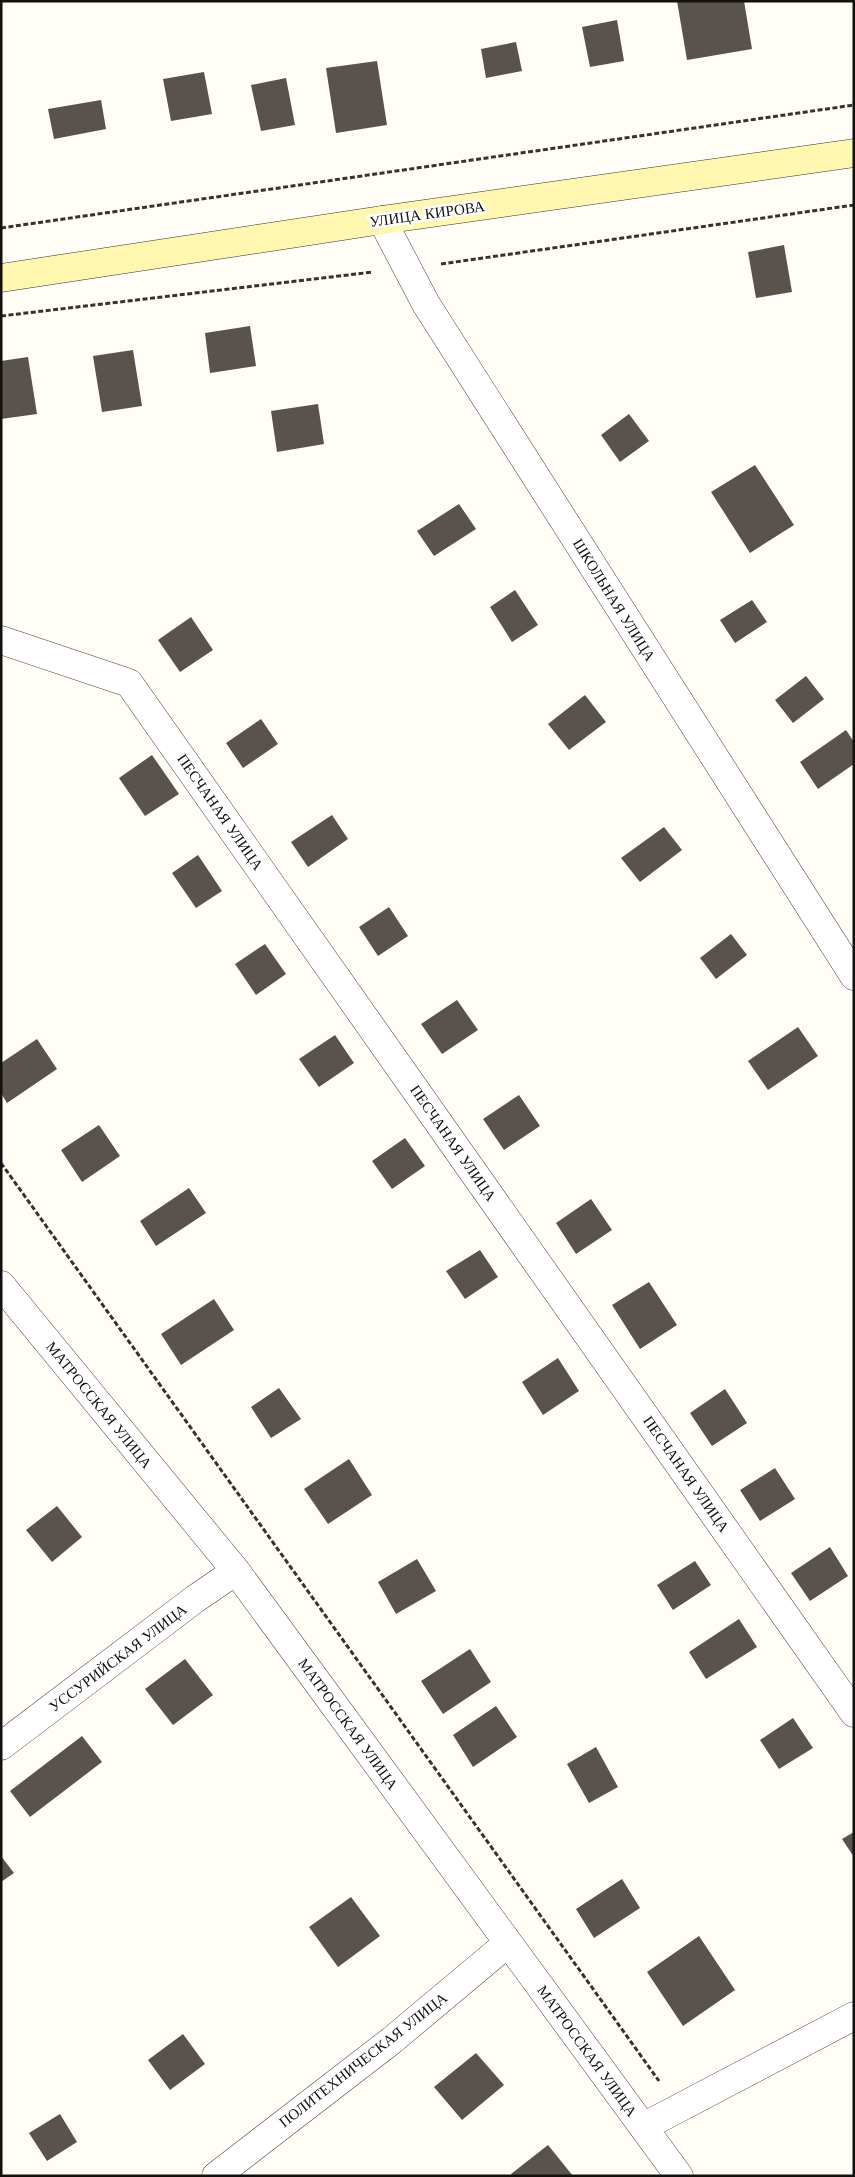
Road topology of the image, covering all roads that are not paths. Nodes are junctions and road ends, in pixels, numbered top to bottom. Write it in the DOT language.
graph roads {
  1 [pos="854,154"];
  2 [pos="382,220"];
  3 [pos="1,278"];
  4 [pos="1,640"];
  5 [pos="854,976"];
  6 [pos="1,1285"];
  7 [pos="236,1572"];
  8 [pos="854,1713"];
  9 [pos="1,1746"];
  10 [pos="508,1943"];
  11 [pos="854,2016"];
  12 [pos="643,2127"];
  13 [pos="216,2176"];
  14 [pos="679,2176"];
  1 -- 2 [label="main road, УЛИЦА КИРОВА"];
  2 -- 3 [label="main road, УЛИЦА КИРОВА"];
  2 -- 5 [label="street, ШКОЛЬНАЯ УЛИЦА"];
  4 -- 8 [label="street, ПЕСЧАНАЯ УЛИЦА"];
  6 -- 7 [label="street, МАТРОССКАЯ УЛИЦА"];
  7 -- 9 [label="street, УССУРИЙСКАЯ УЛИЦА"];
  7 -- 10 [label="street, МАТРОССКАЯ УЛИЦА"];
  10 -- 12 [label="street, МАТРОССКАЯ УЛИЦА"];
  10 -- 13 [label="street, ПОЛИТЕХНИЧЕСКАЯ УЛИЦА"];
  11 -- 12 [label="street"];
  12 -- 14 [label="street, МАТРОССКАЯ УЛИЦА"];
}
